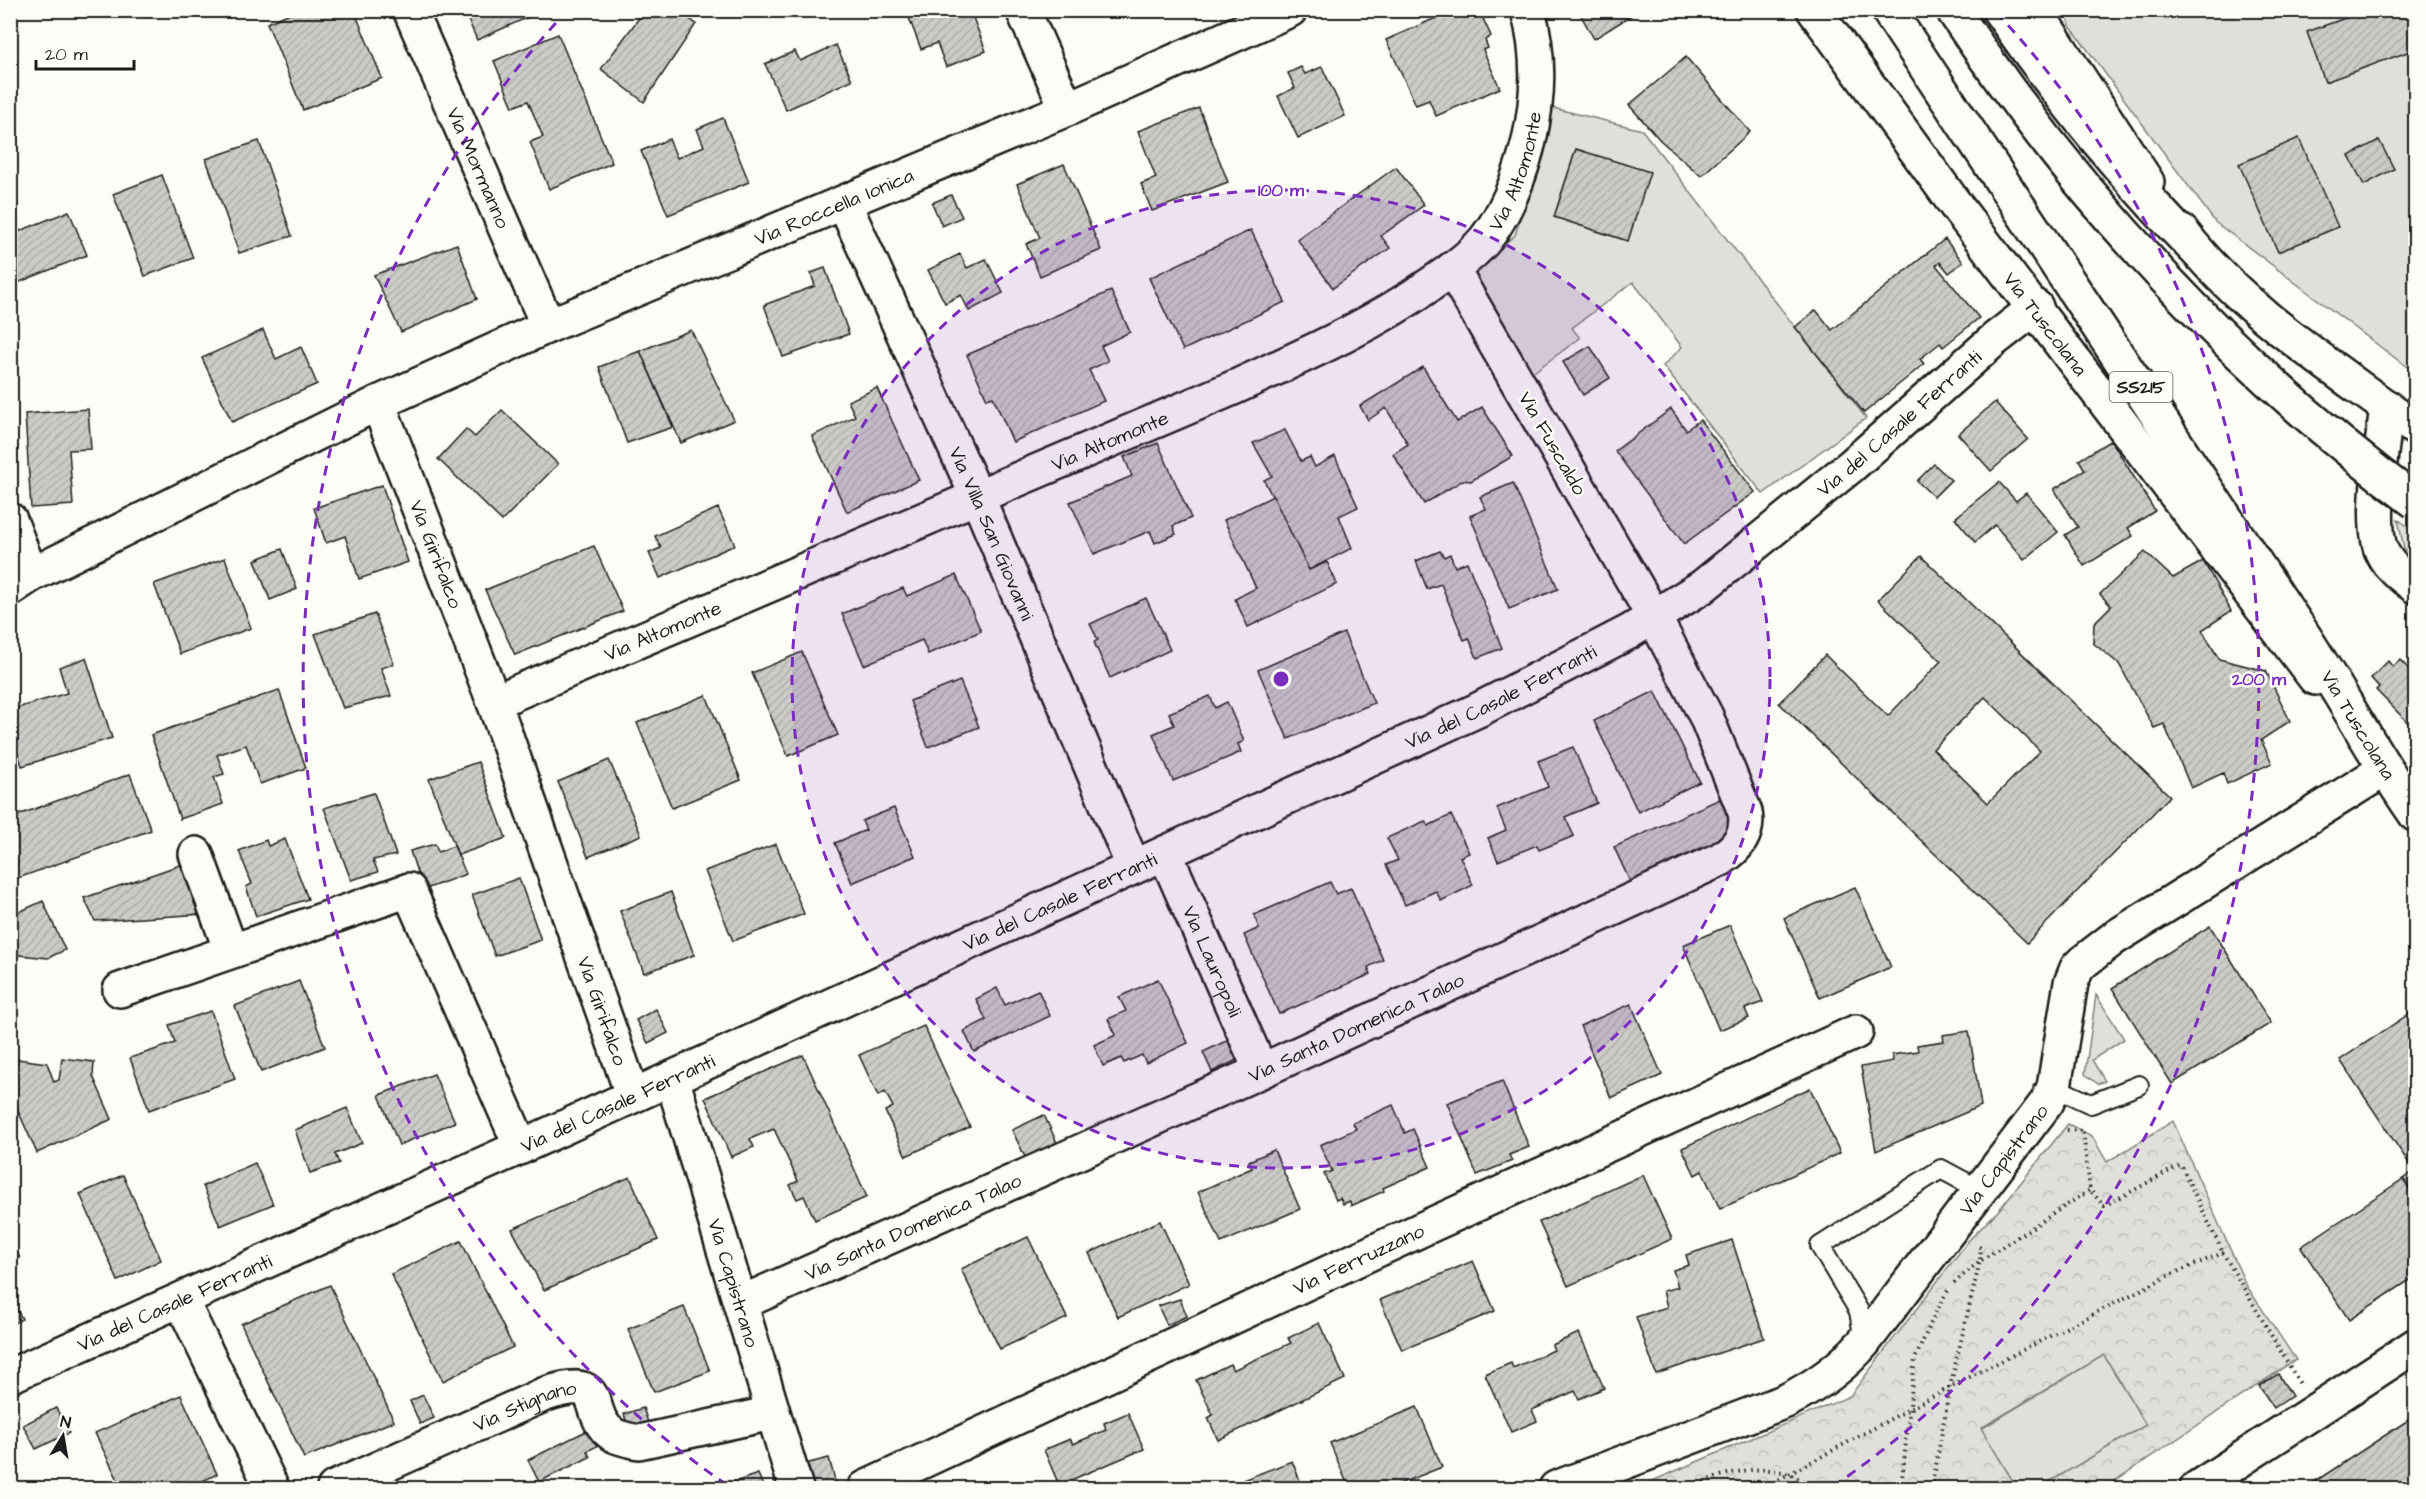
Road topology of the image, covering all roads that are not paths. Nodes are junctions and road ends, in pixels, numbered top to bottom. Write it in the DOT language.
graph roads {
  1 [pos="410,10"];
  2 [pos="1023,10"];
  3 [pos="1290,10"];
  4 [pos="1528,10"];
  5 [pos="1814,10"];
  6 [pos="1888,10"];
  7 [pos="1953,10"];
  8 [pos="1999,10"];
  9 [pos="2037,12"];
  10 [pos="1067,109"];
  11 [pos="844,203"];
  12 [pos="2199,253"];
  13 [pos="1452,269"];
  14 [pos="2036,307"];
  15 [pos="548,326"];
  16 [pos="378,403"];
  17 [pos="2387,407"];
  18 [pos="2415,429"];
  19 [pos="977,496"];
  20 [pos="2415,502"];
  21 [pos="10,520"];
  22 [pos="21,582"];
  23 [pos="2415,587"];
  24 [pos="1654,617"];
  25 [pos="494,702"];
  26 [pos="2385,770"];
  27 [pos="2415,815"];
  28 [pos="1165,853"];
  29 [pos="196,854"];
  30 [pos="1133,866"];
  31 [pos="231,951"];
  32 [pos="120,990"];
  33 [pos="1856,1032"];
  34 [pos="1262,1071"];
  35 [pos="672,1078"];
  36 [pos="2139,1085"];
  37 [pos="2054,1086"];
  38 [pos="632,1095"];
  39 [pos="521,1148"];
  40 [pos="1980,1190"];
  41 [pos="181,1300"];
  42 [pos="741,1303"];
  43 [pos="1864,1342"];
  44 [pos="2415,1345"];
  45 [pos="10,1376"];
  46 [pos="772,1413"];
  47 [pos="272,1488"];
  48 [pos="334,1488"];
  49 [pos="796,1488"];
  50 [pos="865,1488"];
  51 [pos="1556,1488"];
  52 [pos="2197,1488"];
  1 -- 15 [label="street, Via Mormanno"];
  2 -- 10 [label="street"];
  3 -- 10 [label="street, Via Roccella Ionica"];
  4 -- 13 [label="street, Via Altomonte"];
  5 -- 14 [label="street, Via Tuscolana"];
  6 -- 26 [label="street, Via Tuscolana / SS215"];
  7 -- 20 [label="street, bridge"];
  8 -- 12 [label="street"];
  9 -- 12 [label="street"];
  10 -- 11 [label="street, Via Roccella Ionica"];
  11 -- 15 [label="street, Via Roccella Ionica"];
  11 -- 19 [label="street, Via Villa San Giovanni"];
  12 -- 17 [label="street"];
  13 -- 19 [label="street, Via Altomonte"];
  13 -- 24 [label="street, Via Fuscaldo"];
  14 -- 24 [label="street, Via del Casale Ferranti"];
  14 -- 26 [label="street, Via Tuscolana"];
  15 -- 16 [label="street, Via Roccella Ionica"];
  16 -- 22 [label="street"];
  16 -- 25 [label="street, Via Girifalco"];
  17 -- 18 [label="street"];
  17 -- 23 [label="street"];
  19 -- 25 [label="street, Via Altomonte"];
  19 -- 30 [label="street, Via Villa San Giovanni"];
  21 -- 22 [label="street"];
  24 -- 28 [label="street, Via del Casale Ferranti"];
  24 -- 34 [label="street, Via Santa Domenica Talao"];
  25 -- 38 [label="street, Via Girifalco"];
  26 -- 27 [label="street, SS215"];
  26 -- 37 [label="street, Via Capistrano"];
  28 -- 30 [label="street, Via del Casale Ferranti"];
  28 -- 34 [label="street, Via Lauropoli"];
  29 -- 31 [label="street"];
  30 -- 35 [label="street, Via del Casale Ferranti"];
  31 -- 32 [label="street"];
  31 -- 39 [label="street"];
  33 -- 50 [label="street, Via Ferruzzano"];
  34 -- 42 [label="street, Via Santa Domenica Talao"];
  35 -- 38 [label="street, Via del Casale Ferranti"];
  35 -- 42 [label="street, Via Capistrano"];
  36 -- 37 [label="lane"];
  37 -- 40 [label="street, Via Capistrano"];
  38 -- 39 [label="street, Via del Casale Ferranti"];
  39 -- 41 [label="street, Via del Casale Ferranti"];
  40 -- 43 [label="street, Via Capistrano"];
  40 -- 43 [label="lane"];
  41 -- 45 [label="street, Via del Casale Ferranti"];
  41 -- 47 [label="street"];
  42 -- 46 [label="street, Via Capistrano"];
  43 -- 51 [label="street, Via Capistrano"];
  44 -- 52 [label="street"];
  46 -- 48 [label="street, Via Stignano"];
  46 -- 49 [label="street, Via Capistrano"];
}
